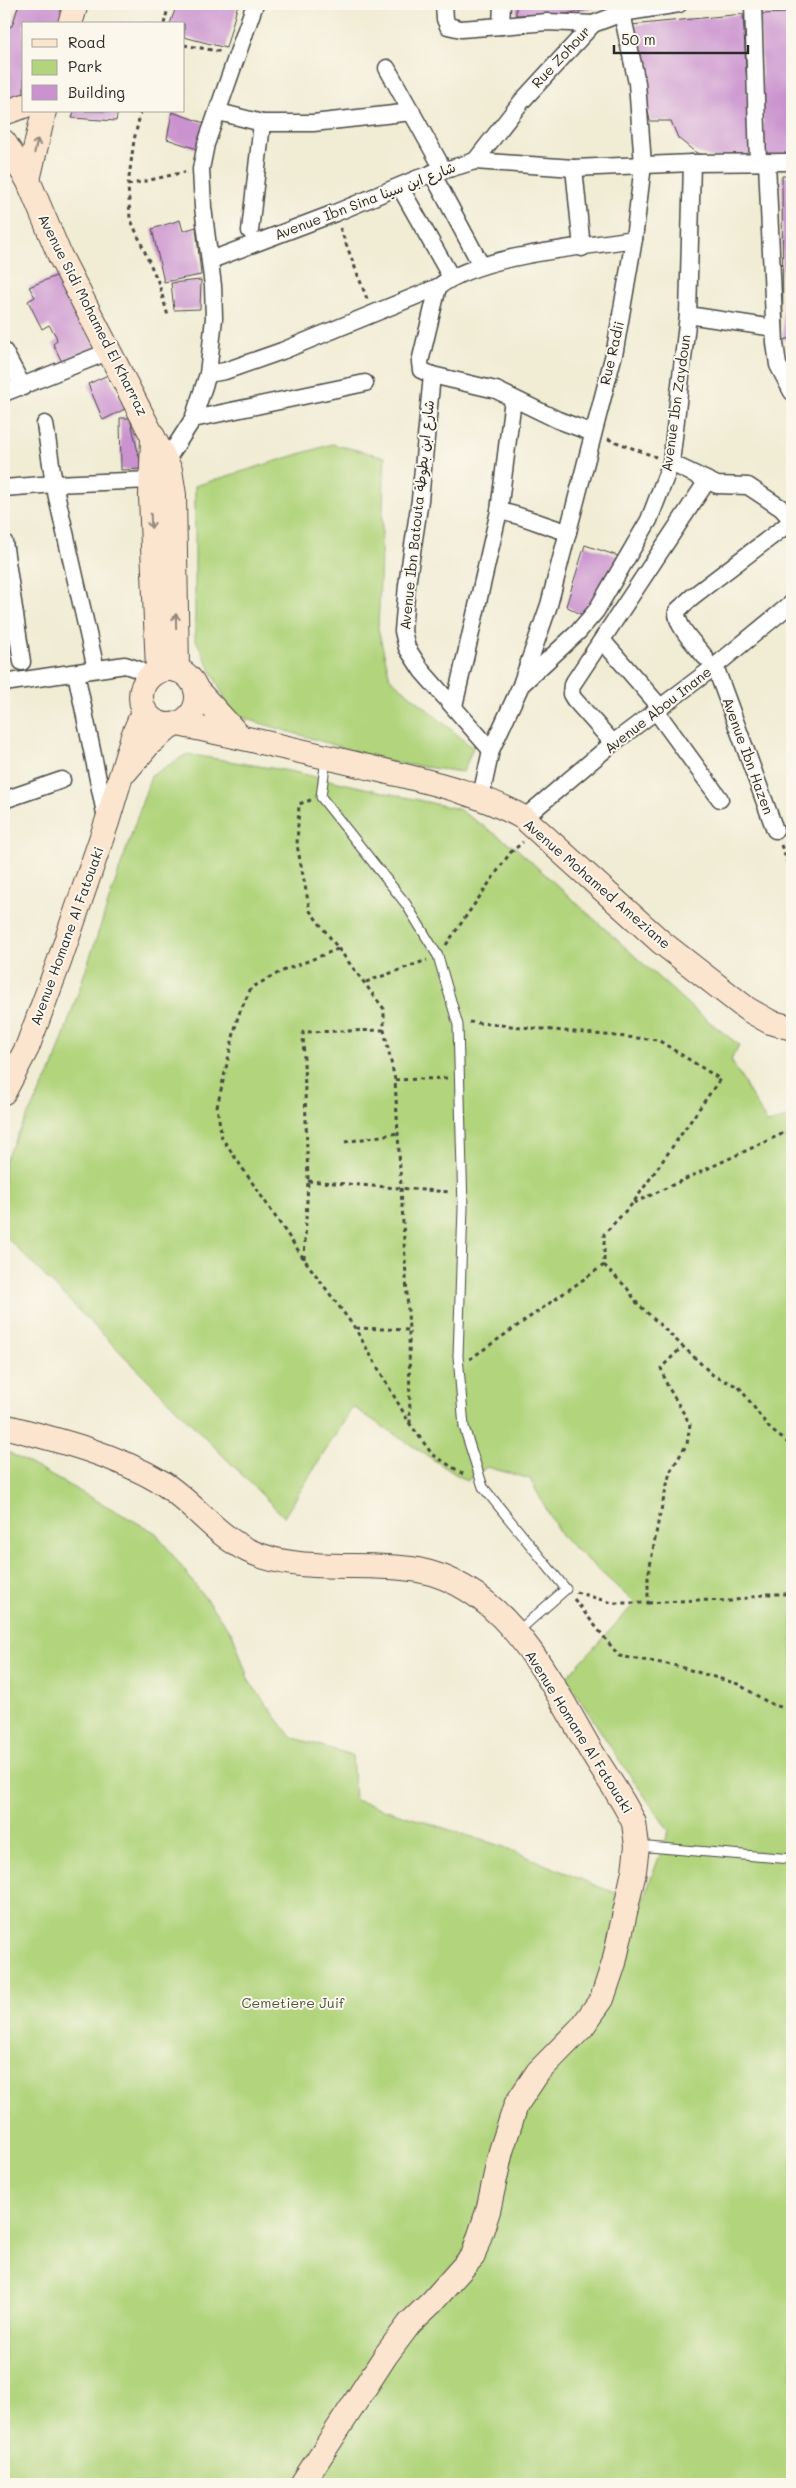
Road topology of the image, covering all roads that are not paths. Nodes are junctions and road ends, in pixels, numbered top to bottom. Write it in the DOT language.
graph roads {
  1 [pos="76,4"];
  2 [pos="255,4"];
  3 [pos="444,4"];
  4 [pos="502,4"];
  5 [pos="679,4"];
  6 [pos="753,4"];
  7 [pos="622,13"];
  8 [pos="71,22"];
  9 [pos="593,24"];
  10 [pos="501,26"];
  11 [pos="387,68"];
  12 [pos="22,107"];
  13 [pos="44,112"];
  14 [pos="219,112"];
  15 [pos="412,112"];
  16 [pos="4,113"];
  17 [pos="262,123"];
  18 [pos="4,142"];
  19 [pos="475,162"];
  20 [pos="762,162"];
  21 [pos="792,162"];
  22 [pos="692,163"];
  23 [pos="643,165"];
  24 [pos="574,168"];
  25 [pos="438,171"];
  26 [pos="28,180"];
  27 [pos="400,187"];
  28 [pos="250,232"];
  29 [pos="634,239"];
  30 [pos="582,248"];
  31 [pos="211,260"];
  32 [pos="481,265"];
  33 [pos="444,282"];
  34 [pos="688,315"];
  35 [pos="774,328"];
  36 [pos="4,351"];
  37 [pos="110,351"];
  38 [pos="208,374"];
  39 [pos="432,375"];
  40 [pos="365,383"];
  41 [pos="23,387"];
  42 [pos="792,392"];
  43 [pos="4,393"];
  44 [pos="513,399"];
  45 [pos="193,419"];
  46 [pos="45,424"];
  47 [pos="593,433"];
  48 [pos="671,463"];
  49 [pos="156,468"];
  50 [pos="707,481"];
  51 [pos="54,484"];
  52 [pos="4,488"];
  53 [pos="499,510"];
  54 [pos="568,532"];
  55 [pos="4,542"];
  56 [pos="792,603"];
  57 [pos="602,640"];
  58 [pos="710,661"];
  59 [pos="22,662"];
  60 [pos="96,669"];
  61 [pos="76,673"];
  62 [pos="161,673"];
  63 [pos="4,683"];
  64 [pos="520,685"];
  65 [pos="196,689"];
  66 [pos="454,706"];
  67 [pos="659,709"];
  68 [pos="144,710"];
  69 [pos="174,725"];
  70 [pos="240,737"];
  71 [pos="613,743"];
  72 [pos="492,750"];
  73 [pos="326,757"];
  74 [pos="121,776"];
  75 [pos="62,780"];
  76 [pos="480,796"];
  77 [pos="720,799"];
  78 [pos="4,800"];
  79 [pos="107,822"];
  80 [pos="530,824"];
  81 [pos="775,830"];
  82 [pos="792,1028"];
  83 [pos="4,1092"];
  84 [pos="4,1426"];
  85 [pos="516,1632"];
  86 [pos="637,1846"];
  87 [pos="792,1859"];
  88 [pos="302,2484"];
  1 -- 8 [label="street"];
  2 -- 14 [label="street"];
  3 -- 10 [label="street"];
  4 -- 10 [label="street"];
  5 -- 7 [label="street, Rue Zohour"];
  6 -- 20 [label="street"];
  7 -- 9 [label="street, Rue Zohour"];
  7 -- 23 [label="street, Rue Radii"];
  9 -- 10 [label="street"];
  9 -- 19 [label="street, Rue Zohour"];
  11 -- 15 [label="street"];
  12 -- 16 [label="street"];
  26 -- 13 [label="street, one-way"];
  14 -- 17 [label="street"];
  14 -- 31 [label="street"];
  15 -- 17 [label="street"];
  15 -- 25 [label="street"];
  17 -- 28 [label="street"];
  18 -- 26 [label="street, Avenue Sidi Mohamed El Kharraz"];
  19 -- 24 [label="street, Avenue Ibn Sina شارع ابن سينا"];
  19 -- 25 [label="street, Avenue Ibn Sina شارع ابن سينا"];
  20 -- 21 [label="street, Avenue Ibn Sina شارع ابن سينا"];
  20 -- 22 [label="street, Avenue Ibn Sina شارع ابن سينا"];
  20 -- 35 [label="street"];
  22 -- 23 [label="street, Avenue Ibn Sina شارع ابن سينا"];
  22 -- 34 [label="street, Avenue Ibn Zaydoun"];
  23 -- 24 [label="street, Avenue Ibn Sina شارع ابن سينا"];
  23 -- 29 [label="street, Rue Radii"];
  24 -- 30 [label="street"];
  25 -- 27 [label="street, Avenue Ibn Sina شارع ابن سينا"];
  25 -- 32 [label="street"];
  26 -- 37 [label="street, Avenue Sidi Mohamed El Kharraz"];
  27 -- 31 [label="street, Avenue Ibn Sina شارع ابن سينا"];
  27 -- 33 [label="street"];
  29 -- 30 [label="street"];
  29 -- 47 [label="street, Rue Radii"];
  30 -- 32 [label="street"];
  31 -- 38 [label="street"];
  32 -- 33 [label="street"];
  33 -- 38 [label="street"];
  33 -- 39 [label="street"];
  34 -- 35 [label="street"];
  34 -- 48 [label="street, Avenue Ibn Zaydoun"];
  35 -- 42 [label="street"];
  36 -- 41 [label="street"];
  37 -- 41 [label="street"];
  37 -- 49 [label="street, Avenue Sidi Mohamed El Kharraz"];
  38 -- 45 [label="street"];
  39 -- 44 [label="street"];
  39 -- 66 [label="street, Avenue Ibn Batouta شارع ابن بطوطة"];
  40 -- 45 [label="street"];
  41 -- 43 [label="street"];
  44 -- 47 [label="street"];
  44 -- 53 [label="street"];
  45 -- 49 [label="street"];
  46 -- 51 [label="street"];
  47 -- 54 [label="street, Rue Radii"];
  48 -- 50 [label="street"];
  48 -- 64 [label="street, Avenue Ibn Zaydoun"];
  49 -- 51 [label="street"];
  49 -- 62 [label="street, Avenue Sidi Mohamed El Kharraz"];
  50 -- 57 [label="street"];
  50 -- 58 [label="street, Avenue Ibn Hazen"];
  51 -- 52 [label="street"];
  51 -- 60 [label="street"];
  53 -- 54 [label="street"];
  53 -- 66 [label="street"];
  54 -- 64 [label="street, Rue Radii"];
  55 -- 59 [label="street"];
  56 -- 58 [label="street, Avenue Abou Inane"];
  57 -- 67 [label="street"];
  57 -- 71 [label="street"];
  58 -- 67 [label="street, Avenue Abou Inane"];
  58 -- 81 [label="street, Avenue Ibn Hazen"];
  60 -- 61 [label="street"];
  60 -- 62 [label="street"];
  61 -- 63 [label="street"];
  61 -- 79 [label="street"];
  62 -- 65 [label="street"];
  62 -- 68 [label="street"];
  64 -- 72 [label="street, Avenue Ibn Zaydoun"];
  65 -- 69 [label="street"];
  65 -- 70 [label="street"];
  66 -- 72 [label="street, Avenue Ibn Batouta شارع ابن بطوطة"];
  67 -- 71 [label="street, Avenue Abou Inane"];
  67 -- 77 [label="street"];
  68 -- 69 [label="street"];
  68 -- 74 [label="street, Avenue Homane Al Fatouaki"];
  69 -- 70 [label="street, Avenue Mohamed Ameziane"];
  69 -- 74 [label="street, Avenue Homane Al Fatouaki"];
  70 -- 73 [label="street, Avenue Mohamed Ameziane"];
  71 -- 80 [label="street, Avenue Abou Inane"];
  72 -- 76 [label="street, Avenue Ibn Zaydoun"];
  73 -- 76 [label="street, Avenue Mohamed Ameziane"];
  73 -- 85 [label="lane"];
  74 -- 79 [label="street, Avenue Homane Al Fatouaki"];
  75 -- 78 [label="street"];
  76 -- 80 [label="street, Avenue Mohamed Ameziane"];
  79 -- 83 [label="street, Avenue Homane Al Fatouaki"];
  80 -- 82 [label="street, Avenue Mohamed Ameziane"];
  84 -- 85 [label="street, Avenue Homane Al Fatouaki"];
  85 -- 86 [label="street, Avenue Homane Al Fatouaki"];
  86 -- 87 [label="lane"];
  86 -- 88 [label="street, Avenue Homane Al Fatouaki"];
}
